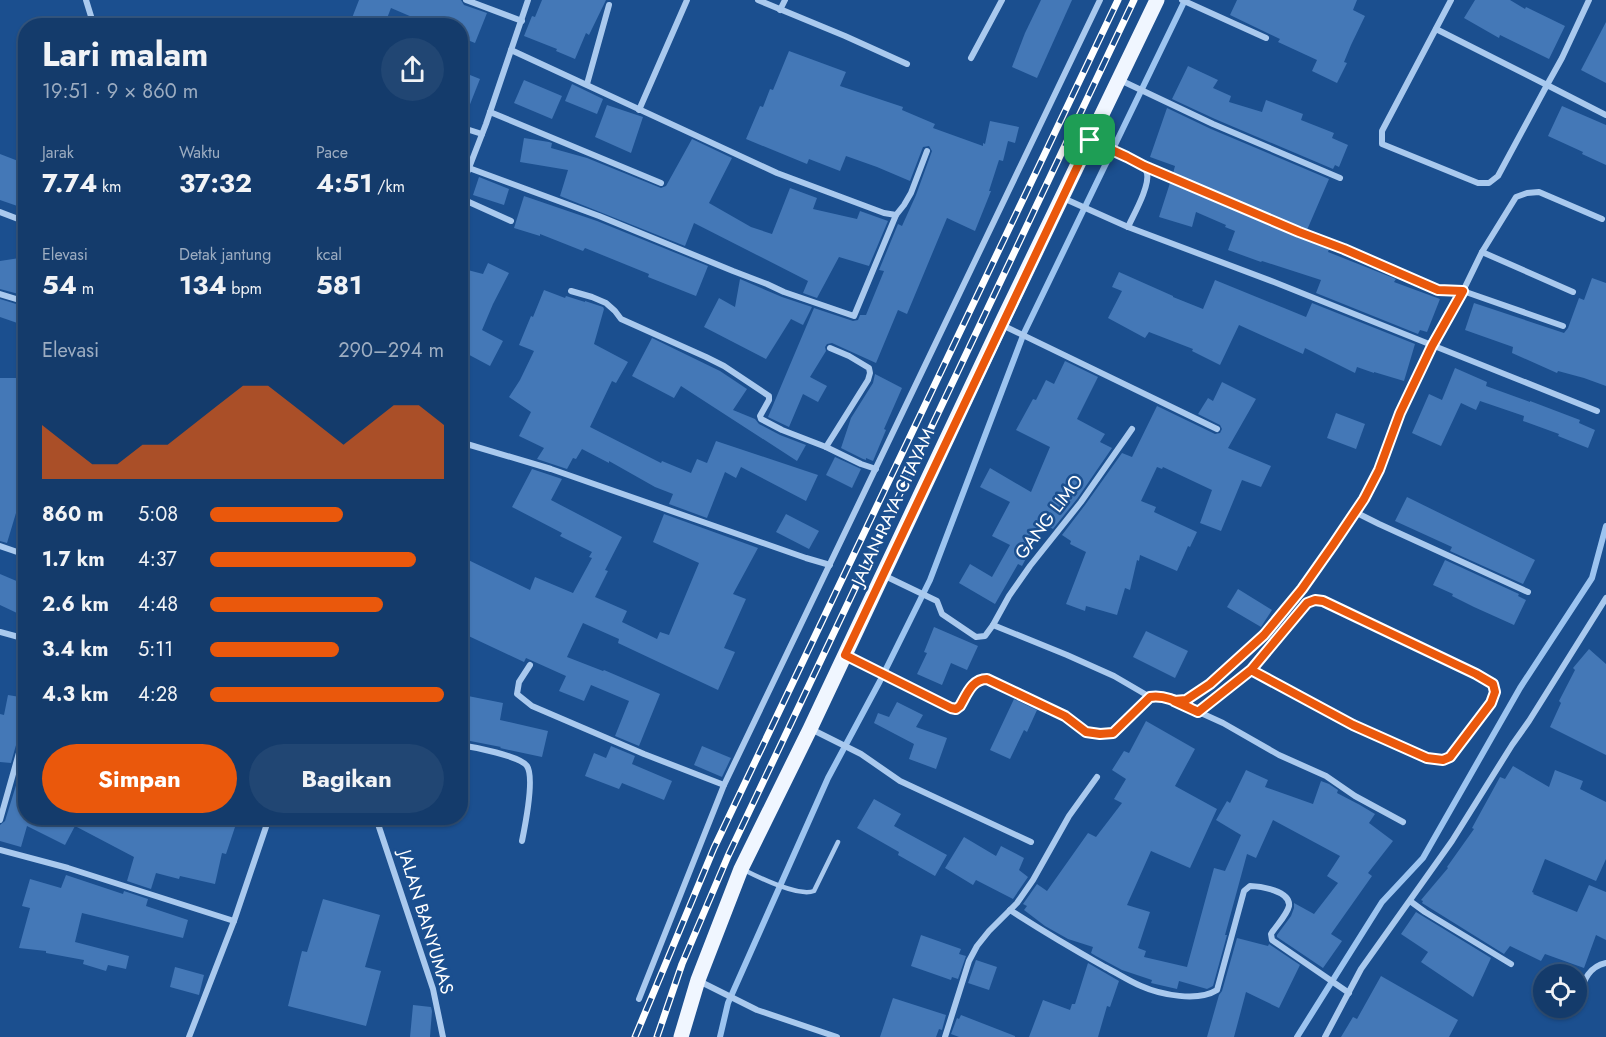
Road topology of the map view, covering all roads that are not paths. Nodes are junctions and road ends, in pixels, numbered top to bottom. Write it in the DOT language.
graph roads {
  1 [pos="86,0"];
  2 [pos="466,0"];
  3 [pos="528,0"];
  4 [pos="687,0"];
  5 [pos="758,0"];
  6 [pos="785,0"];
  7 [pos="1002,0"];
  8 [pos="1100,0"];
  9 [pos="1157,0"];
  10 [pos="1182,0"];
  11 [pos="1451,0"];
  12 [pos="1589,0"];
  13 [pos="609,5"];
  14 [pos="780,10"];
  15 [pos="92,18"];
  16 [pos="522,21"];
  17 [pos="1436,29"];
  18 [pos="1266,38"];
  19 [pos="511,50"];
  20 [pos="971,58"];
  21 [pos="908,64"];
  22 [pos="1123,81"];
  23 [pos="587,84"];
  24 [pos="1547,86"];
  25 [pos="639,110"];
  26 [pos="490,112"];
  27 [pos="1606,115"];
  28 [pos="468,130"];
  29 [pos="482,134"];
  30 [pos="1095,142"];
  31 [pos="927,151"];
  32 [pos="1144,166"];
  33 [pos="469,168"];
  34 [pos="1340,178"];
  35 [pos="661,183"];
  36 [pos="1070,201"];
  37 [pos="468,202"];
  38 [pos="0,212"];
  39 [pos="896,215"];
  40 [pos="18,219"];
  41 [pos="1602,219"];
  42 [pos="511,221"];
  43 [pos="1128,227"];
  44 [pos="1482,252"];
  45 [pos="571,291"];
  46 [pos="1463,291"];
  47 [pos="1573,292"];
  48 [pos="0,294"];
  49 [pos="18,300"];
  50 [pos="1001,324"];
  51 [pos="1563,326"];
  52 [pos="1432,346"];
  53 [pos="830,348"];
  54 [pos="1597,411"];
  55 [pos="1132,429"];
  56 [pos="1216,429"];
  57 [pos="468,444"];
  58 [pos="826,447"];
  59 [pos="876,469"];
  60 [pos="1355,512"];
  61 [pos="0,546"];
  62 [pos="18,552"];
  63 [pos="830,565"];
  64 [pos="882,574"];
  65 [pos="1528,592"];
  66 [pos="1606,598"];
  67 [pos="993,625"];
  68 [pos="0,632"];
  69 [pos="18,637"];
  70 [pos="845,655"];
  71 [pos="530,665"];
  72 [pos="1251,670"];
  73 [pos="1150,697"];
  74 [pos="1174,701"];
  75 [pos="1198,712"];
  76 [pos="817,732"];
  77 [pos="468,748"];
  78 [pos="18,756"];
  79 [pos="1097,777"];
  80 [pos="724,785"];
  81 [pos="0,820"];
  82 [pos="1403,822"];
  83 [pos="267,825"];
  84 [pos="378,825"];
  85 [pos="522,841"];
  86 [pos="838,842"];
  87 [pos="1031,842"];
  88 [pos="0,850"];
  89 [pos="741,869"];
  90 [pos="1410,901"];
  91 [pos="1010,910"];
  92 [pos="234,921"];
  93 [pos="1606,963"];
  94 [pos="1510,964"];
  95 [pos="1587,978"];
  96 [pos="698,981"];
  97 [pos="1349,993"];
  98 [pos="639,999"];
  99 [pos="189,1037"];
  100 [pos="443,1037"];
  101 [pos="681,1037"];
  102 [pos="837,1037"];
  103 [pos="945,1037"];
  104 [pos="1325,1037"];
  1 -- 15 [label="street"];
  2 -- 16 [label="street"];
  3 -- 16 [label="street"];
  4 -- 25 [label="street"];
  5 -- 14 [label="street"];
  6 -- 14 [label="street"];
  7 -- 20 [label="street"];
  8 -- 59 [label="street"];
  9 -- 22 [label="main road, JALAN RAYA CITAYAM"];
  10 -- 18 [label="street"];
  11 -- 17 [label="street"];
  12 -- 24 [label="street"];
  13 -- 23 [label="street"];
  14 -- 21 [label="street"];
  16 -- 19 [label="street"];
  17 -- 24 [label="street"];
  17 -- 24 [label="street"];
  19 -- 23 [label="street"];
  19 -- 26 [label="street"];
  22 -- 30 [label="main road, JALAN RAYA CITAYAM"];
  22 -- 34 [label="street"];
  23 -- 25 [label="street"];
  24 -- 27 [label="street"];
  25 -- 39 [label="street"];
  26 -- 29 [label="street"];
  26 -- 35 [label="street"];
  28 -- 29 [label="street"];
  29 -- 33 [label="street"];
  30 -- 32 [label="street"];
  30 -- 36 [label="main road, JALAN RAYA CITAYAM"];
  31 -- 39 [label="street"];
  32 -- 43 [label="street"];
  32 -- 46 [label="street"];
  33 -- 39 [label="street"];
  36 -- 43 [label="street"];
  36 -- 50 [label="main road, JALAN RAYA CITAYAM"];
  37 -- 42 [label="street"];
  38 -- 40 [label="street"];
  41 -- 44 [label="street"];
  43 -- 52 [label="street"];
  44 -- 46 [label="street"];
  44 -- 47 [label="street"];
  45 -- 58 [label="street"];
  46 -- 51 [label="street"];
  46 -- 52 [label="street"];
  48 -- 49 [label="street"];
  50 -- 56 [label="street"];
  50 -- 64 [label="main road, JALAN RAYA CITAYAM"];
  52 -- 54 [label="street"];
  52 -- 60 [label="street"];
  53 -- 58 [label="street"];
  55 -- 67 [label="street, GANG LIMO"];
  57 -- 63 [label="street"];
  58 -- 59 [label="street"];
  59 -- 63 [label="street"];
  60 -- 65 [label="street"];
  60 -- 74 [label="street"];
  61 -- 62 [label="street"];
  63 -- 80 [label="street"];
  64 -- 67 [label="street"];
  64 -- 70 [label="main road, JALAN RAYA CITAYAM"];
  66 -- 90 [label="street"];
  67 -- 73 [label="street"];
  68 -- 69 [label="street"];
  70 -- 73 [label="street"];
  70 -- 76 [label="main road, JALAN RAYA CITAYAM"];
  71 -- 80 [label="street"];
  72 -- 72 [label="lane"];
  72 -- 75 [label="lane"];
  73 -- 74 [label="street"];
  74 -- 75 [label="street"];
  75 -- 82 [label="street"];
  76 -- 87 [label="street"];
  76 -- 89 [label="main road, JALAN RAYA CITAYAM"];
  77 -- 85 [label="street"];
  78 -- 81 [label="street"];
  79 -- 91 [label="street"];
  80 -- 98 [label="street"];
  83 -- 92 [label="street"];
  84 -- 100 [label="street, JALAN BANYUMAS"];
  86 -- 89 [label="lane"];
  88 -- 92 [label="street"];
  89 -- 96 [label="main road, JALAN RAYA CITAYAM"];
  90 -- 94 [label="street"];
  90 -- 97 [label="street"];
  91 -- 97 [label="street"];
  91 -- 103 [label="street"];
  92 -- 99 [label="street"];
  93 -- 95 [label="street"];
  96 -- 101 [label="main road, JALAN RAYA CITAYAM"];
  96 -- 102 [label="street"];
  97 -- 104 [label="street"];
}
